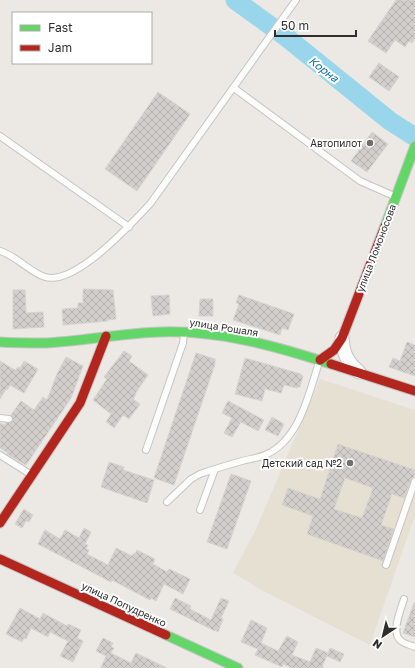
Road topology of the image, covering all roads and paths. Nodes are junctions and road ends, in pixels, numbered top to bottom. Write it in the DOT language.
graph roads {
  1 [pos="296,0"];
  2 [pos="234,88"];
  3 [pos="0,136"];
  4 [pos="415,146"];
  5 [pos="395,197"];
  6 [pos="129,227"];
  7 [pos="0,251"];
  8 [pos="184,332"];
  9 [pos="106,336"];
  10 [pos="342,338"];
  11 [pos="0,342"];
  12 [pos="320,360"];
  13 [pos="362,374"];
  14 [pos="415,391"];
  15 [pos="0,418"];
  16 [pos="9,419"];
  17 [pos="146,450"];
  18 [pos="0,455"];
  19 [pos="215,469"];
  20 [pos="31,475"];
  21 [pos="415,481"];
  22 [pos="167,502"];
  23 [pos="200,510"];
  24 [pos="0,523"];
  25 [pos="0,559"];
  26 [pos="386,565"];
  27 [pos="404,599"];
  28 [pos="415,647"];
  29 [pos="238,668"];
  1 -- 2 [label="lane"];
  2 -- 5 [label="lane"];
  2 -- 6 [label="lane"];
  3 -- 6 [label="lane"];
  4 -- 5 [label="street, улица Ломоносова"];
  5 -- 10 [label="street, улица Ломоносова"];
  6 -- 7 [label="lane"];
  8 -- 9 [label="street, улица Рошаля"];
  8 -- 12 [label="street, улица Рошаля"];
  8 -- 17 [label="lane"];
  9 -- 11 [label="street, улица Рошаля"];
  9 -- 20 [label="street"];
  10 -- 12 [label="street, улица Ломоносова"];
  10 -- 13 [label="street"];
  12 -- 13 [label="street, улица Рошаля"];
  12 -- 19 [label="lane"];
  13 -- 14 [label="street, улица Рошаля"];
  15 -- 16 [label="lane"];
  18 -- 20 [label="lane"];
  19 -- 22 [label="lane"];
  19 -- 23 [label="lane"];
  20 -- 24 [label="street"];
  21 -- 26 [label="lane"];
  25 -- 29 [label="street, улица Попудренко"];
  27 -- 28 [label="lane"];
}
